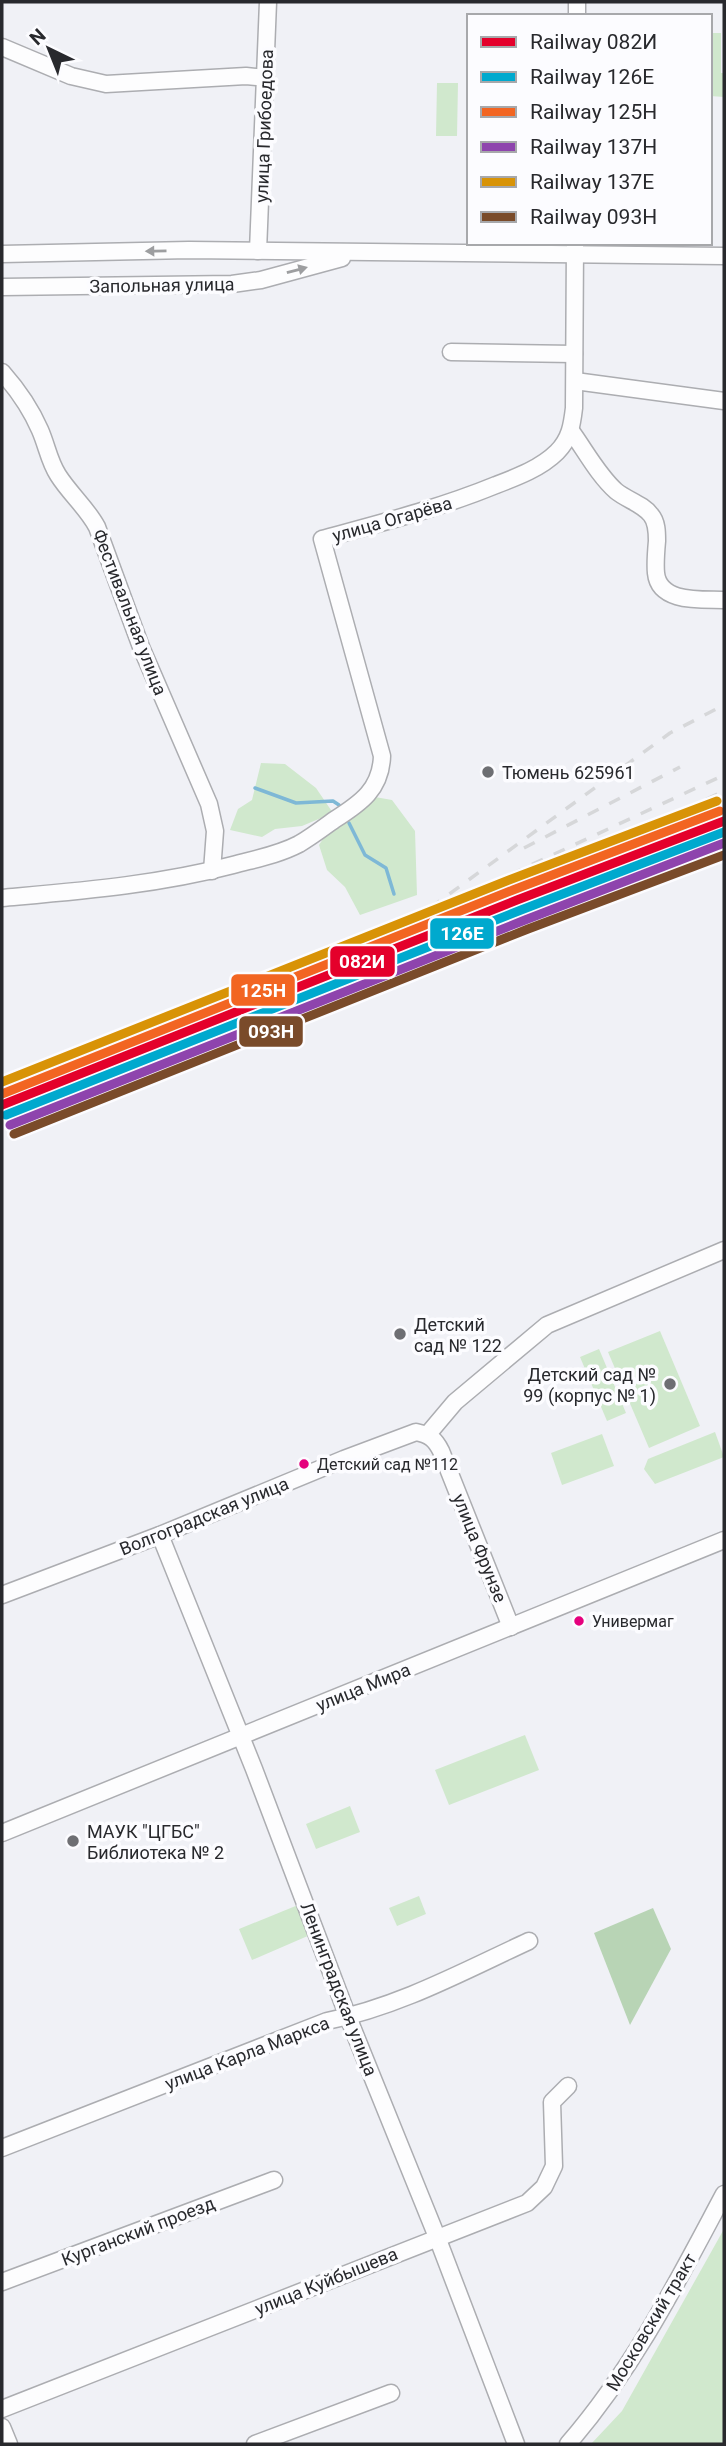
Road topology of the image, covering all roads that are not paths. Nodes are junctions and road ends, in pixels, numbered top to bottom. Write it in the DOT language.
graph roads {
  1 [pos="268,2"];
  2 [pos="2,47"];
  3 [pos="266,78"];
  4 [pos="2,245"];
  5 [pos="574,249"];
  6 [pos="258,251"];
  7 [pos="62,253"];
  8 [pos="361,253"];
  9 [pos="2,254"];
  10 [pos="724,256"];
  11 [pos="2,287"];
  12 [pos="66,287"];
  13 [pos="2,298"];
  14 [pos="451,352"];
  15 [pos="574,354"];
  16 [pos="2,372"];
  17 [pos="575,381"];
  18 [pos="724,401"];
  19 [pos="571,431"];
  20 [pos="724,600"];
  21 [pos="212,871"];
  22 [pos="2,898"];
  23 [pos="724,1250"];
  24 [pos="428,1434"];
  25 [pos="160,1535"];
  26 [pos="724,1540"];
  27 [pos="2,1595"];
  28 [pos="511,1627"];
  29 [pos="240,1737"];
  30 [pos="2,1833"];
  31 [pos="529,1941"];
  32 [pos="348,2017"];
  33 [pos="568,2086"];
  34 [pos="2,2148"];
  35 [pos="274,2180"];
  36 [pos="724,2194"];
  37 [pos="437,2237"];
  38 [pos="2,2282"];
  39 [pos="391,2393"];
  40 [pos="2,2409"];
  41 [pos="2,2427"];
  42 [pos="9,2444"];
  43 [pos="255,2444"];
  44 [pos="516,2444"];
  45 [pos="568,2444"];
  1 -- 3 [label="street, улица Грибоедова"];
  2 -- 3 [label="street"];
  3 -- 6 [label="street, улица Грибоедова"];
  4 -- 7 [label="street"];
  5 -- 8 [label="street, Запольная улица"];
  5 -- 10 [label="street, Запольная улица"];
  5 -- 15 [label="street"];
  6 -- 7 [label="street, Запольная улица, one-way"];
  6 -- 8 [label="street, Запольная улица"];
  7 -- 9 [label="street, Запольная улица"];
  12 -- 8 [label="street, Запольная улица, one-way"];
  11 -- 12 [label="street, Запольная улица"];
  12 -- 13 [label="street"];
  14 -- 15 [label="street"];
  15 -- 17 [label="street"];
  16 -- 21 [label="street, Фестивальная улица"];
  17 -- 18 [label="street"];
  17 -- 19 [label="street"];
  19 -- 20 [label="street"];
  19 -- 21 [label="street, улица Огарёва"];
  21 -- 22 [label="street"];
  23 -- 24 [label="street"];
  24 -- 25 [label="street, Волгоградская улица"];
  24 -- 28 [label="street, улица Фрунзе"];
  25 -- 27 [label="street, Волгоградская улица"];
  25 -- 29 [label="street, Ленинградская улица"];
  26 -- 28 [label="street, улица Мира"];
  28 -- 29 [label="street, улица Мира"];
  29 -- 30 [label="street, улица Мира"];
  29 -- 32 [label="street, Ленинградская улица"];
  31 -- 32 [label="street, улица Карла Маркса"];
  32 -- 34 [label="street, улица Карла Маркса"];
  32 -- 37 [label="street, Ленинградская улица"];
  33 -- 37 [label="street, улица Куйбышева"];
  35 -- 38 [label="street, Курганский проезд"];
  36 -- 45 [label="street, Московский тракт"];
  37 -- 40 [label="street, улица Куйбышева"];
  37 -- 44 [label="street, Ленинградская улица"];
  39 -- 43 [label="street"];
  41 -- 42 [label="street"];
}
